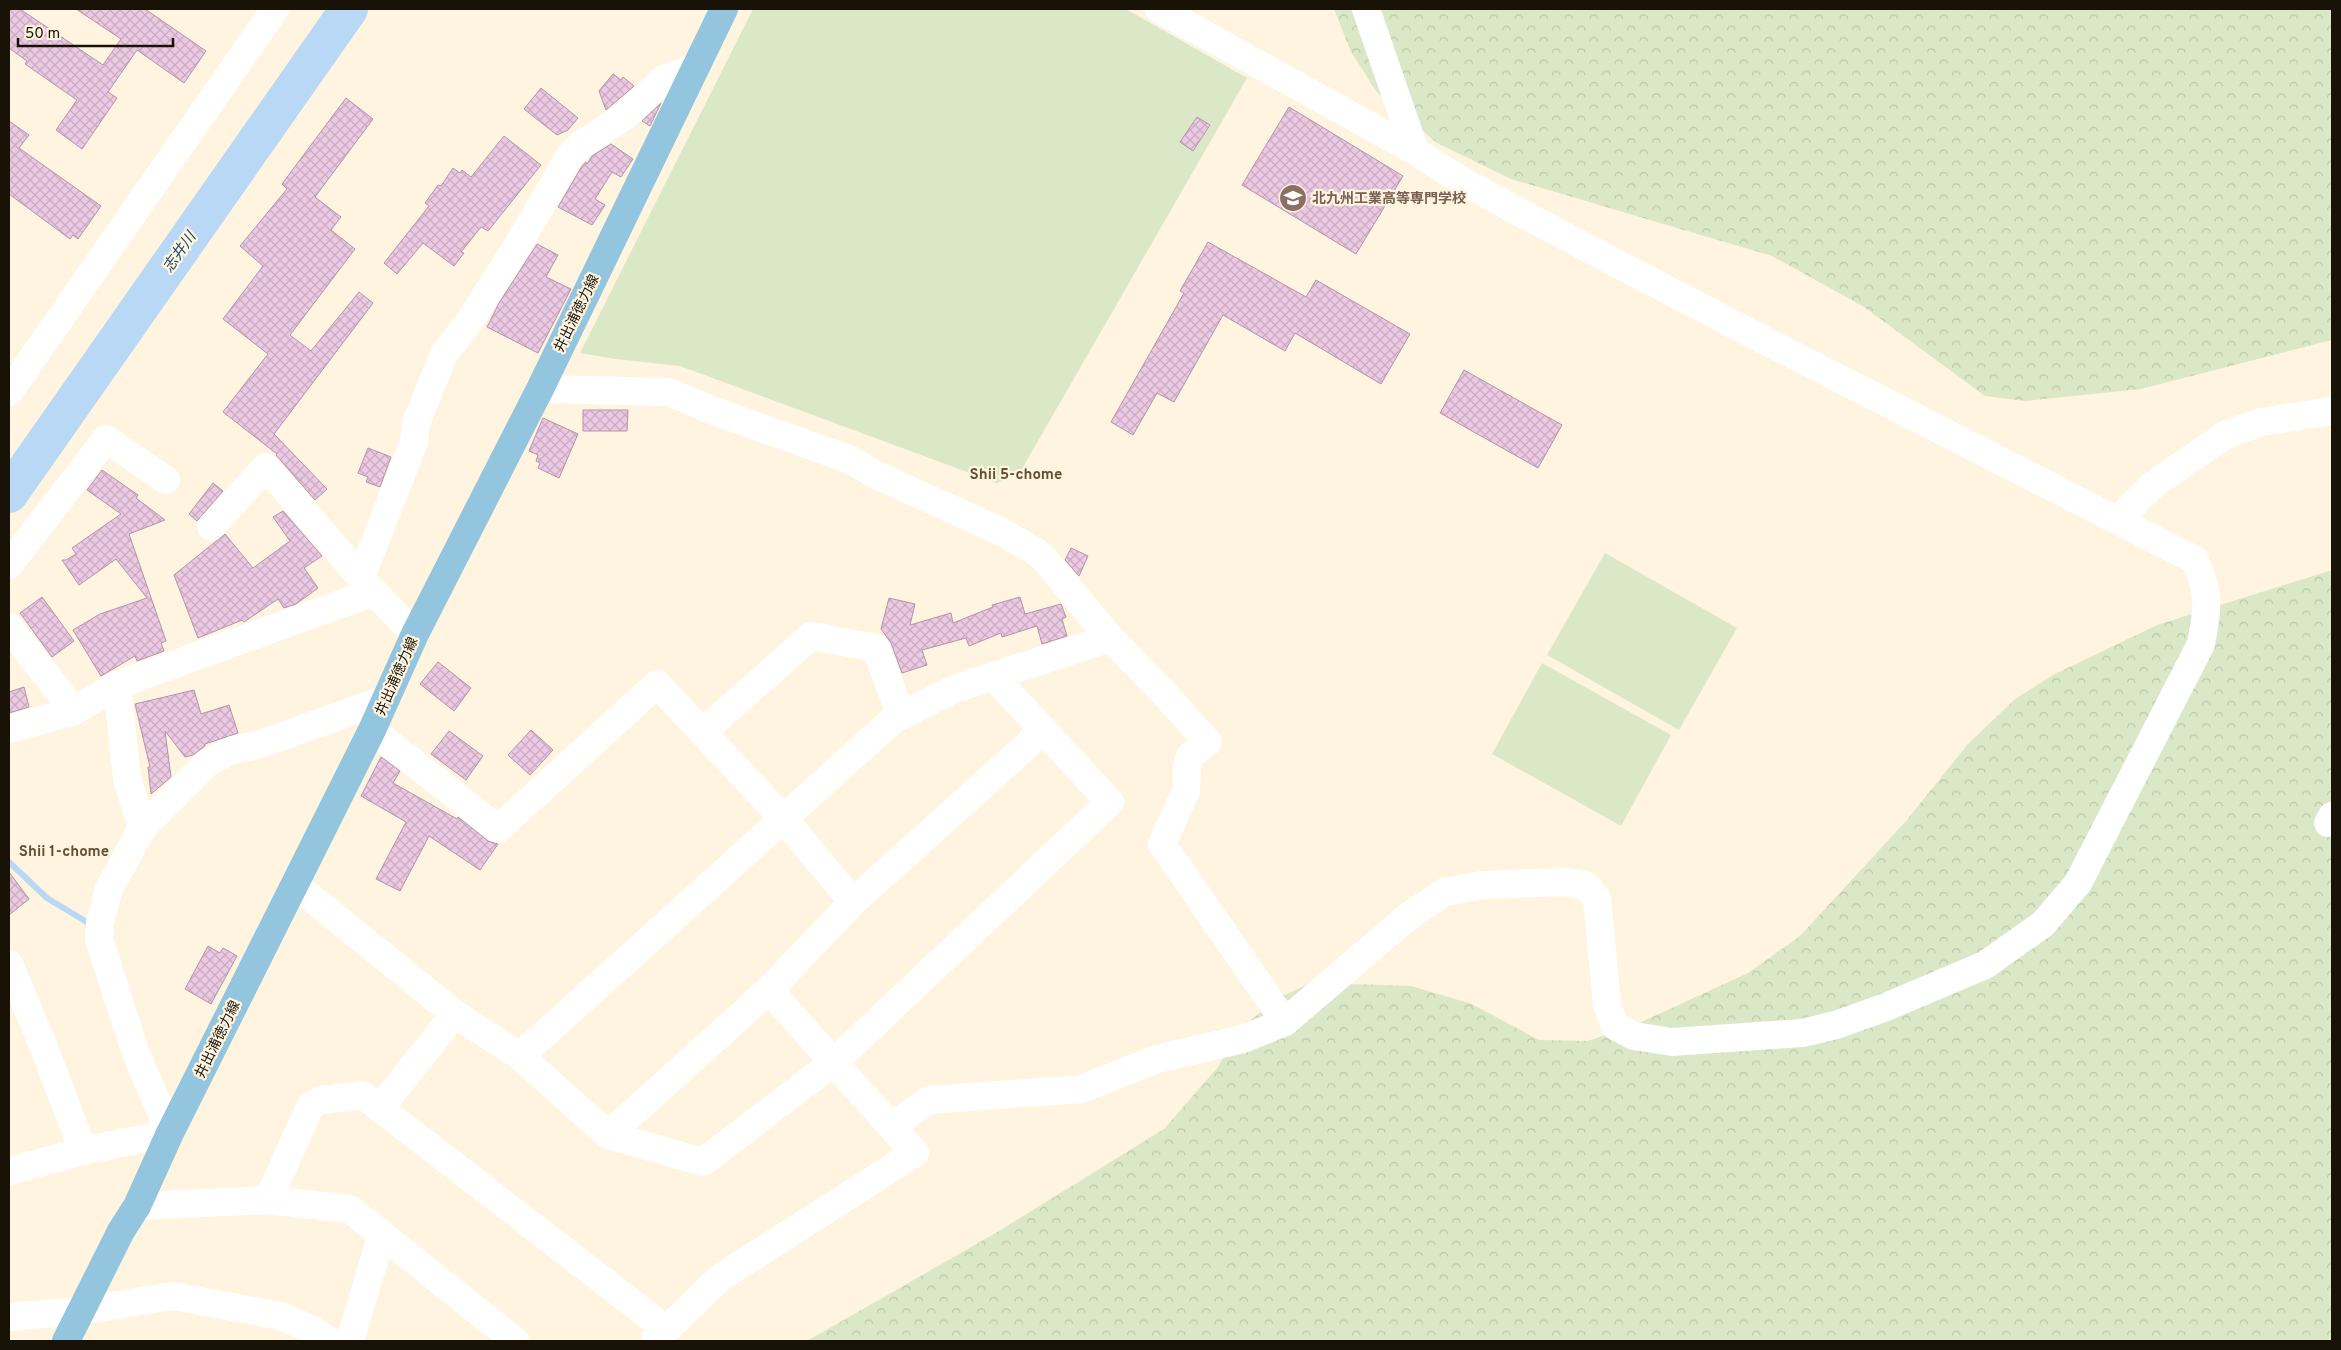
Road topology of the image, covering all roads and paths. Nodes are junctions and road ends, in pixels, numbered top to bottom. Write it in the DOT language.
graph roads {
  1 [pos="275,9"];
  2 [pos="724,9"];
  3 [pos="1159,9"];
  4 [pos="1366,9"];
  5 [pos="695,68"];
  6 [pos="1415,151"];
  7 [pos="540,389"];
  8 [pos="9,392"];
  9 [pos="2332,411"];
  10 [pos="166,480"];
  11 [pos="2118,520"];
  12 [pos="211,527"];
  13 [pos="9,564"];
  14 [pos="368,585"];
  15 [pos="9,627"];
  16 [pos="415,634"];
  17 [pos="1110,638"];
  18 [pos="994,676"];
  19 [pos="117,685"];
  20 [pos="386,699"];
  21 [pos="74,711"];
  22 [pos="901,716"];
  23 [pos="9,729"];
  24 [pos="372,730"];
  25 [pos="1044,730"];
  26 [pos="703,732"];
  27 [pos="784,819"];
  28 [pos="142,828"];
  29 [pos="294,884"];
  30 [pos="853,902"];
  31 [pos="9,964"];
  32 [pos="768,990"];
  33 [pos="455,1014"];
  34 [pos="1285,1022"];
  35 [pos="520,1056"];
  36 [pos="834,1062"];
  37 [pos="380,1108"];
  38 [pos="891,1127"];
  39 [pos="170,1133"];
  40 [pos="608,1135"];
  41 [pos="83,1151"];
  42 [pos="9,1171"];
  43 [pos="268,1200"];
  44 [pos="137,1206"];
  45 [pos="382,1234"];
  46 [pos="80,1311"];
  47 [pos="9,1317"];
  48 [pos="661,1335"];
  49 [pos="66,1341"];
  50 [pos="329,1341"];
  51 [pos="350,1341"];
  52 [pos="515,1341"];
  1 -- 8 [label="street"];
  2 -- 5 [label="main road, 井出浦徳力線"];
  3 -- 6 [label="street"];
  4 -- 6 [label="street"];
  5 -- 7 [label="main road, 井出浦徳力線"];
  5 -- 14 [label="street"];
  6 -- 11 [label="street"];
  7 -- 16 [label="main road, 井出浦徳力線"];
  7 -- 17 [label="street"];
  9 -- 11 [label="street"];
  10 -- 13 [label="street"];
  11 -- 34 [label="street"];
  12 -- 14 [label="street"];
  14 -- 16 [label="street"];
  14 -- 19 [label="street"];
  15 -- 21 [label="street"];
  16 -- 20 [label="main road, 井出浦徳力線"];
  17 -- 18 [label="street"];
  17 -- 34 [label="street"];
  18 -- 22 [label="street"];
  18 -- 25 [label="street"];
  19 -- 21 [label="street"];
  19 -- 28 [label="street"];
  20 -- 24 [label="main road, 井出浦徳力線"];
  20 -- 28 [label="street"];
  21 -- 23 [label="street"];
  22 -- 26 [label="street"];
  22 -- 27 [label="street"];
  24 -- 26 [label="street"];
  24 -- 29 [label="main road, 井出浦徳力線"];
  25 -- 30 [label="street"];
  25 -- 36 [label="street"];
  26 -- 27 [label="street"];
  27 -- 30 [label="street"];
  27 -- 35 [label="street"];
  28 -- 39 [label="street"];
  29 -- 33 [label="street"];
  29 -- 39 [label="main road, 井出浦徳力線"];
  30 -- 32 [label="street"];
  31 -- 41 [label="street"];
  32 -- 36 [label="street"];
  32 -- 40 [label="street"];
  33 -- 35 [label="street"];
  33 -- 37 [label="street"];
  34 -- 38 [label="street"];
  35 -- 40 [label="street"];
  36 -- 38 [label="street"];
  36 -- 40 [label="street"];
  37 -- 43 [label="street"];
  37 -- 48 [label="street"];
  38 -- 48 [label="street"];
  39 -- 41 [label="street"];
  39 -- 44 [label="main road, 井出浦徳力線"];
  41 -- 42 [label="street"];
  43 -- 44 [label="street"];
  43 -- 45 [label="street"];
  44 -- 46 [label="main road, 井出浦徳力線"];
  45 -- 51 [label="street"];
  45 -- 52 [label="street"];
  46 -- 47 [label="street"];
  46 -- 49 [label="main road, 井出浦徳力線"];
  46 -- 50 [label="street"];
}
